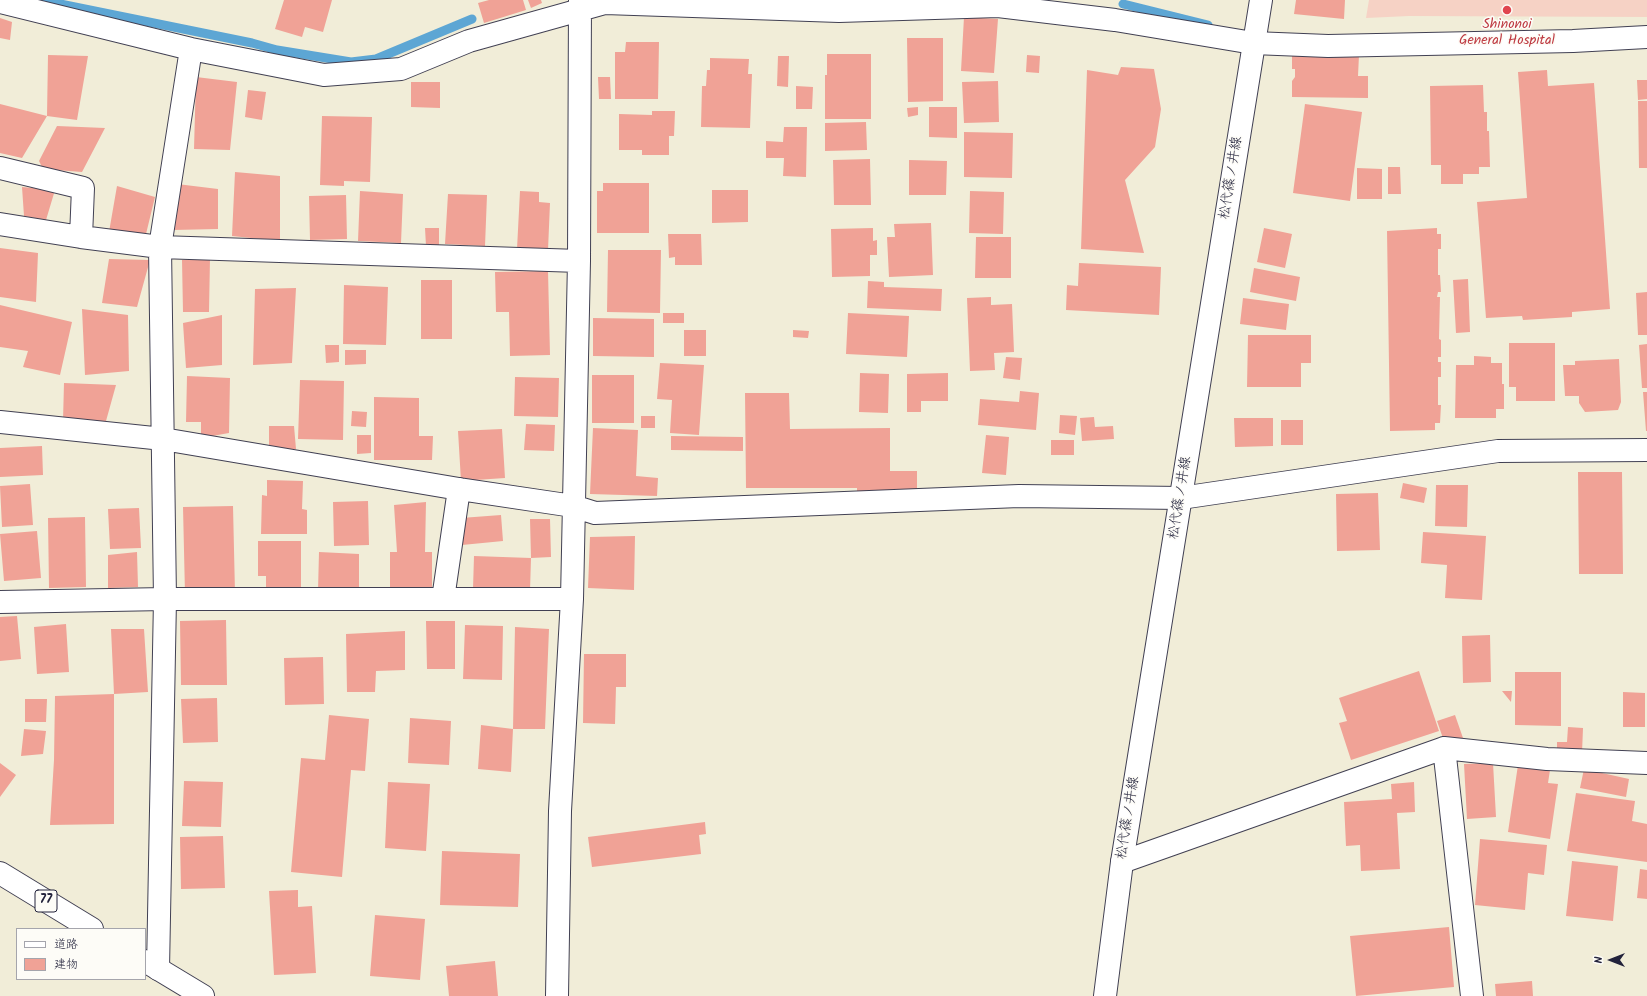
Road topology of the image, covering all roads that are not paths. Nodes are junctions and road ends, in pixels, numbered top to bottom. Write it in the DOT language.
graph roads {
  1 [pos="1261,0"];
  2 [pos="0,2"];
  3 [pos="580,5"];
  4 [pos="1647,37"];
  5 [pos="1254,42"];
  6 [pos="191,49"];
  7 [pos="0,168"];
  8 [pos="0,224"];
  9 [pos="81,237"];
  10 [pos="160,247"];
  11 [pos="579,261"];
  12 [pos="0,422"];
  13 [pos="163,439"];
  14 [pos="1647,450"];
  15 [pos="459,489"];
  16 [pos="1181,498"];
  17 [pos="573,506"];
  18 [pos="165,599"];
  19 [pos="443,599"];
  20 [pos="572,599"];
  21 [pos="0,602"];
  22 [pos="1444,748"];
  23 [pos="1647,763"];
  24 [pos="1122,862"];
  25 [pos="0,873"];
  26 [pos="90,928"];
  27 [pos="151,965"];
  28 [pos="203,996"];
  29 [pos="557,996"];
  30 [pos="1105,996"];
  31 [pos="1472,996"];
  1 -- 5 [label="street, 松代篠ノ井線"];
  2 -- 6 [label="street"];
  3 -- 5 [label="street"];
  3 -- 6 [label="street"];
  3 -- 11 [label="street"];
  4 -- 5 [label="street"];
  5 -- 16 [label="street, 松代篠ノ井線"];
  6 -- 10 [label="street"];
  7 -- 9 [label="street"];
  8 -- 9 [label="street"];
  9 -- 10 [label="street"];
  10 -- 11 [label="street"];
  10 -- 13 [label="street"];
  11 -- 17 [label="street"];
  12 -- 13 [label="street"];
  13 -- 15 [label="street"];
  13 -- 18 [label="street"];
  14 -- 16 [label="street"];
  15 -- 17 [label="street"];
  15 -- 19 [label="street"];
  16 -- 17 [label="street"];
  16 -- 24 [label="street, 松代篠ノ井線"];
  17 -- 20 [label="street"];
  18 -- 19 [label="street"];
  18 -- 21 [label="street"];
  18 -- 27 [label="street"];
  19 -- 20 [label="street"];
  20 -- 29 [label="street"];
  22 -- 23 [label="street"];
  22 -- 24 [label="street"];
  22 -- 31 [label="street"];
  24 -- 30 [label="street, 松代篠ノ井線"];
  25 -- 26 [label="street, 77"];
  27 -- 28 [label="street"];
}
